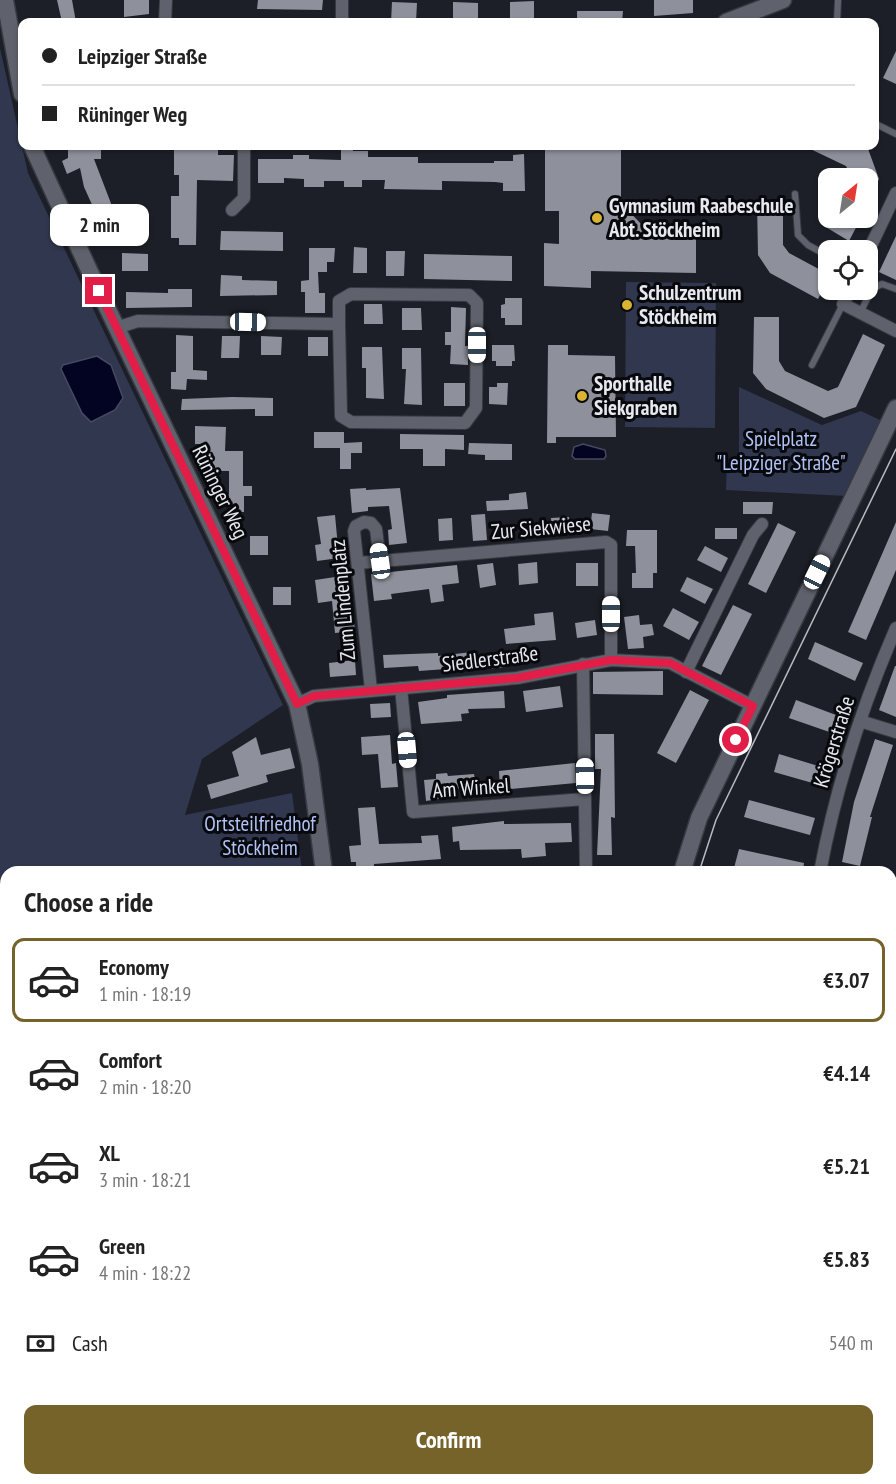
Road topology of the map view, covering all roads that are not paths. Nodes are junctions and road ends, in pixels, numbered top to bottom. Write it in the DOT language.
graph roads {
  1 [pos="5,0"];
  2 [pos="166,0"];
  3 [pos="342,0"];
  4 [pos="783,0"];
  5 [pos="838,0"];
  6 [pos="165,18"];
  7 [pos="342,18"];
  8 [pos="736,18"];
  9 [pos="837,18"];
  10 [pos="18,66"];
  11 [pos="879,126"];
  12 [pos="896,134"];
  13 [pos="34,150"];
  14 [pos="244,150"];
  15 [pos="896,193"];
  16 [pos="795,194"];
  17 [pos="232,210"];
  18 [pos="874,240"];
  19 [pos="818,250"];
  20 [pos="896,289"];
  21 [pos="845,300"];
  22 [pos="843,304"];
  23 [pos="860,313"];
  24 [pos="339,324"];
  25 [pos="116,328"];
  26 [pos="896,332"];
  27 [pos="813,366"];
  28 [pos="896,408"];
  29 [pos="762,524"];
  30 [pos="380,561"];
  31 [pos="358,563"];
  32 [pos="896,628"];
  33 [pos="611,660"];
  34 [pos="583,664"];
  35 [pos="686,672"];
  36 [pos="401,688"];
  37 [pos="371,690"];
  38 [pos="297,704"];
  39 [pos="753,706"];
  40 [pos="860,721"];
  41 [pos="896,732"];
  42 [pos="585,799"];
  43 [pos="323,866"];
  44 [pos="586,866"];
  45 [pos="684,866"];
  46 [pos="821,866"];
  1 -- 10 [label="street"];
  2 -- 6 [label="street"];
  3 -- 7 [label="street"];
  4 -- 8 [label="street"];
  5 -- 9 [label="lane"];
  11 -- 12 [label="lane"];
  13 -- 25 [label="street, Rüninger Weg"];
  14 -- 17 [label="street"];
  15 -- 18 [label="street"];
  16 -- 19 [label="lane"];
  20 -- 23 [label="lane"];
  21 -- 22 [label="street"];
  22 -- 23 [label="street"];
  22 -- 27 [label="lane"];
  23 -- 26 [label="street"];
  24 -- 24 [label="street"];
  24 -- 25 [label="street"];
  25 -- 38 [label="street, Rüninger Weg"];
  28 -- 39 [label="street"];
  29 -- 35 [label="street"];
  30 -- 31 [label="street, Zur Siekwiese"];
  30 -- 31 [label="street, Zum Lindenplatz"];
  30 -- 33 [label="street, Zur Siekwiese"];
  31 -- 37 [label="street, Zum Lindenplatz"];
  32 -- 40 [label="street, Krögerstraße"];
  33 -- 34 [label="street, Siedlerstraße"];
  33 -- 35 [label="street, Siedlerstraße"];
  34 -- 36 [label="street, Siedlerstraße"];
  34 -- 42 [label="street"];
  35 -- 39 [label="street, Siedlerstraße"];
  36 -- 37 [label="street, Siedlerstraße"];
  36 -- 42 [label="street, Am Winkel"];
  37 -- 38 [label="street, Siedlerstraße"];
  38 -- 43 [label="street, Rüninger Weg"];
  39 -- 45 [label="street"];
  40 -- 41 [label="street"];
  40 -- 46 [label="street, Krögerstraße"];
  42 -- 44 [label="street"];
}
